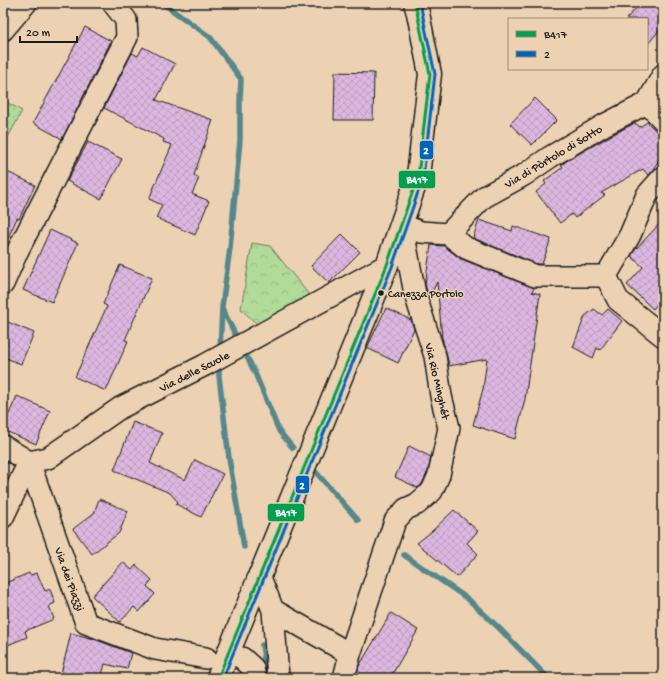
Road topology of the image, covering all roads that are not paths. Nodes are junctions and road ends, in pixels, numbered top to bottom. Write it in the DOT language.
graph roads {
  1 [pos="26,3"];
  2 [pos="113,3"];
  3 [pos="415,3"];
  4 [pos="3,30"];
  5 [pos="663,75"];
  6 [pos="647,103"];
  7 [pos="663,120"];
  8 [pos="663,177"];
  9 [pos="402,225"];
  10 [pos="448,234"];
  11 [pos="387,266"];
  12 [pos="606,276"];
  13 [pos="3,284"];
  14 [pos="663,336"];
  15 [pos="3,446"];
  16 [pos="29,462"];
  17 [pos="3,516"];
  18 [pos="259,575"];
  19 [pos="273,610"];
  20 [pos="350,654"];
  21 [pos="206,658"];
  22 [pos="242,658"];
  23 [pos="218,678"];
  24 [pos="255,678"];
  25 [pos="278,678"];
  26 [pos="344,678"];
  1 -- 4 [label="street"];
  2 -- 13 [label="street"];
  3 -- 9 [label="main road"];
  5 -- 6 [label="street"];
  6 -- 7 [label="street"];
  6 -- 10 [label="street, Via di Pòrtolo di Sotto"];
  8 -- 12 [label="street"];
  9 -- 10 [label="street"];
  9 -- 11 [label="main road"];
  9 -- 20 [label="street, Via Rio Minghét"];
  10 -- 12 [label="street"];
  11 -- 16 [label="street, Via delle Scuole"];
  11 -- 18 [label="main road"];
  12 -- 14 [label="street"];
  15 -- 16 [label="street"];
  16 -- 17 [label="street"];
  16 -- 21 [label="street, Via dei Piazzi"];
  18 -- 19 [label="street"];
  18 -- 23 [label="main road"];
  19 -- 20 [label="street"];
  19 -- 25 [label="street"];
  20 -- 26 [label="street, Via Rio Minghét"];
  22 -- 24 [label="street"];
}
